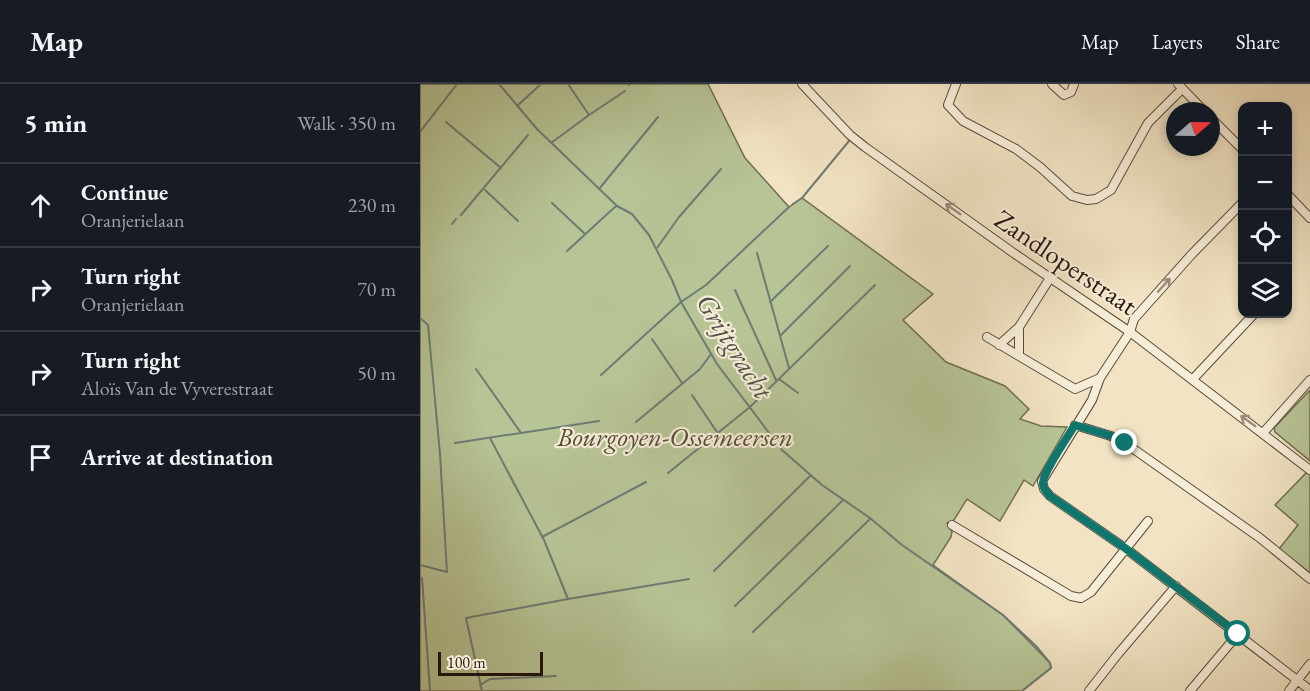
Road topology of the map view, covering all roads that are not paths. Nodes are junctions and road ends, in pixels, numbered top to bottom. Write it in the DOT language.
graph roads {
  1 [pos="802,84"];
  2 [pos="956,84"];
  3 [pos="1052,84"];
  4 [pos="1074,84"];
  5 [pos="1180,86"];
  6 [pos="1195,102"];
  7 [pos="1220,127"];
  8 [pos="1238,145"];
  9 [pos="1292,200"];
  10 [pos="1238,208"];
  11 [pos="1310,218"];
  12 [pos="1050,278"];
  13 [pos="1250,318"];
  14 [pos="1019,327"];
  15 [pos="1130,332"];
  16 [pos="987,337"];
  17 [pos="999,345"];
  18 [pos="1019,356"];
  19 [pos="1100,378"];
  20 [pos="1193,379"];
  21 [pos="1310,380"];
  22 [pos="1075,389"];
  23 [pos="1092,400"];
  24 [pos="1075,425"];
  25 [pos="1263,433"];
  26 [pos="1310,470"];
  27 [pos="1148,521"];
  28 [pos="952,525"];
  29 [pos="1125,548"];
  30 [pos="1310,579"];
  31 [pos="1176,586"];
  32 [pos="1238,634"];
  33 [pos="1310,664"];
  34 [pos="1297,681"];
  35 [pos="1310,690"];
  36 [pos="1089,691"];
  37 [pos="1190,691"];
  38 [pos="1289,691"];
  12 -- 1 [label="street, Zandloperstraat, one-way"];
  2 -- 5 [label="street"];
  3 -- 4 [label="street"];
  5 -- 6 [label="street"];
  7 -- 8 [label="street"];
  9 -- 11 [label="street"];
  15 -- 10 [label="street, one-way"];
  12 -- 14 [label="street"];
  12 -- 15 [label="street, Zandloperstraat"];
  13 -- 20 [label="street"];
  14 -- 17 [label="street"];
  14 -- 18 [label="street"];
  15 -- 19 [label="street"];
  15 -- 20 [label="street, Zandloperstraat"];
  16 -- 17 [label="street"];
  17 -- 18 [label="street"];
  18 -- 22 [label="street"];
  19 -- 22 [label="street"];
  19 -- 23 [label="street"];
  25 -- 20 [label="street, Zandloperstraat, one-way"];
  21 -- 25 [label="street"];
  22 -- 23 [label="street"];
  23 -- 24 [label="street"];
  24 -- 29 [label="street"];
  24 -- 30 [label="street"];
  25 -- 26 [label="street, Zandloperstraat"];
  27 -- 29 [label="street"];
  28 -- 29 [label="street"];
  29 -- 31 [label="street"];
  31 -- 32 [label="street"];
  31 -- 36 [label="street"];
  32 -- 34 [label="street"];
  32 -- 37 [label="street"];
  33 -- 34 [label="street"];
  34 -- 35 [label="street"];
  34 -- 38 [label="street"];
}
